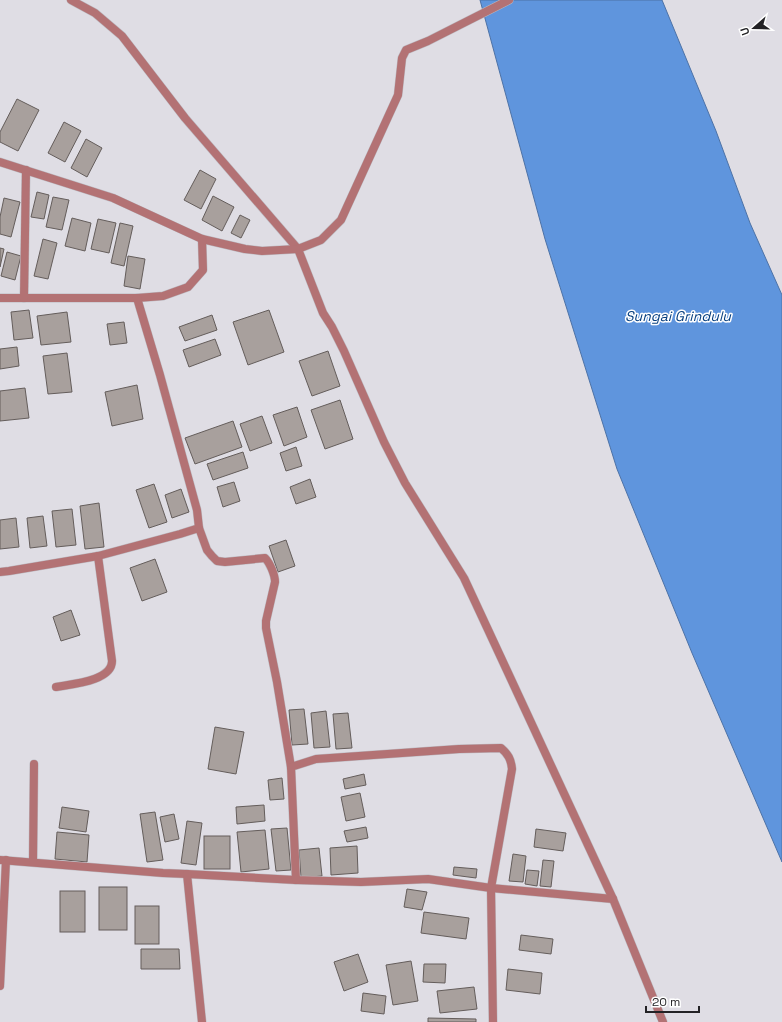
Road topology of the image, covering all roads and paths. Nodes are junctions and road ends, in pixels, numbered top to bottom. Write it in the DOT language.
graph roads {
  1 [pos="71,0"];
  2 [pos="509,0"];
  3 [pos="0,162"];
  4 [pos="26,170"];
  5 [pos="202,239"];
  6 [pos="298,249"];
  7 [pos="0,298"];
  8 [pos="24,298"];
  9 [pos="137,298"];
  10 [pos="199,528"];
  11 [pos="98,556"];
  12 [pos="0,572"];
  13 [pos="56,687"];
  14 [pos="34,764"];
  15 [pos="291,767"];
  16 [pos="3,860"];
  17 [pos="33,862"];
  18 [pos="187,874"];
  19 [pos="296,880"];
  20 [pos="491,888"];
  21 [pos="613,899"];
  22 [pos="0,986"];
  23 [pos="202,1022"];
  24 [pos="493,1022"];
  25 [pos="663,1022"];
  1 -- 6 [label="street"];
  2 -- 6 [label="street"];
  3 -- 4 [label="street"];
  4 -- 5 [label="street"];
  4 -- 8 [label="street"];
  5 -- 6 [label="street"];
  5 -- 9 [label="street"];
  6 -- 21 [label="street"];
  7 -- 8 [label="street"];
  8 -- 9 [label="street"];
  9 -- 10 [label="street"];
  10 -- 11 [label="street"];
  10 -- 15 [label="street"];
  11 -- 12 [label="street"];
  11 -- 13 [label="street"];
  14 -- 17 [label="street"];
  15 -- 19 [label="street"];
  15 -- 20 [label="street"];
  16 -- 17 [label="street"];
  16 -- 22 [label="street"];
  17 -- 18 [label="street"];
  18 -- 19 [label="street"];
  18 -- 23 [label="street"];
  19 -- 20 [label="street"];
  20 -- 21 [label="street"];
  20 -- 24 [label="street"];
  21 -- 25 [label="street"];
}
